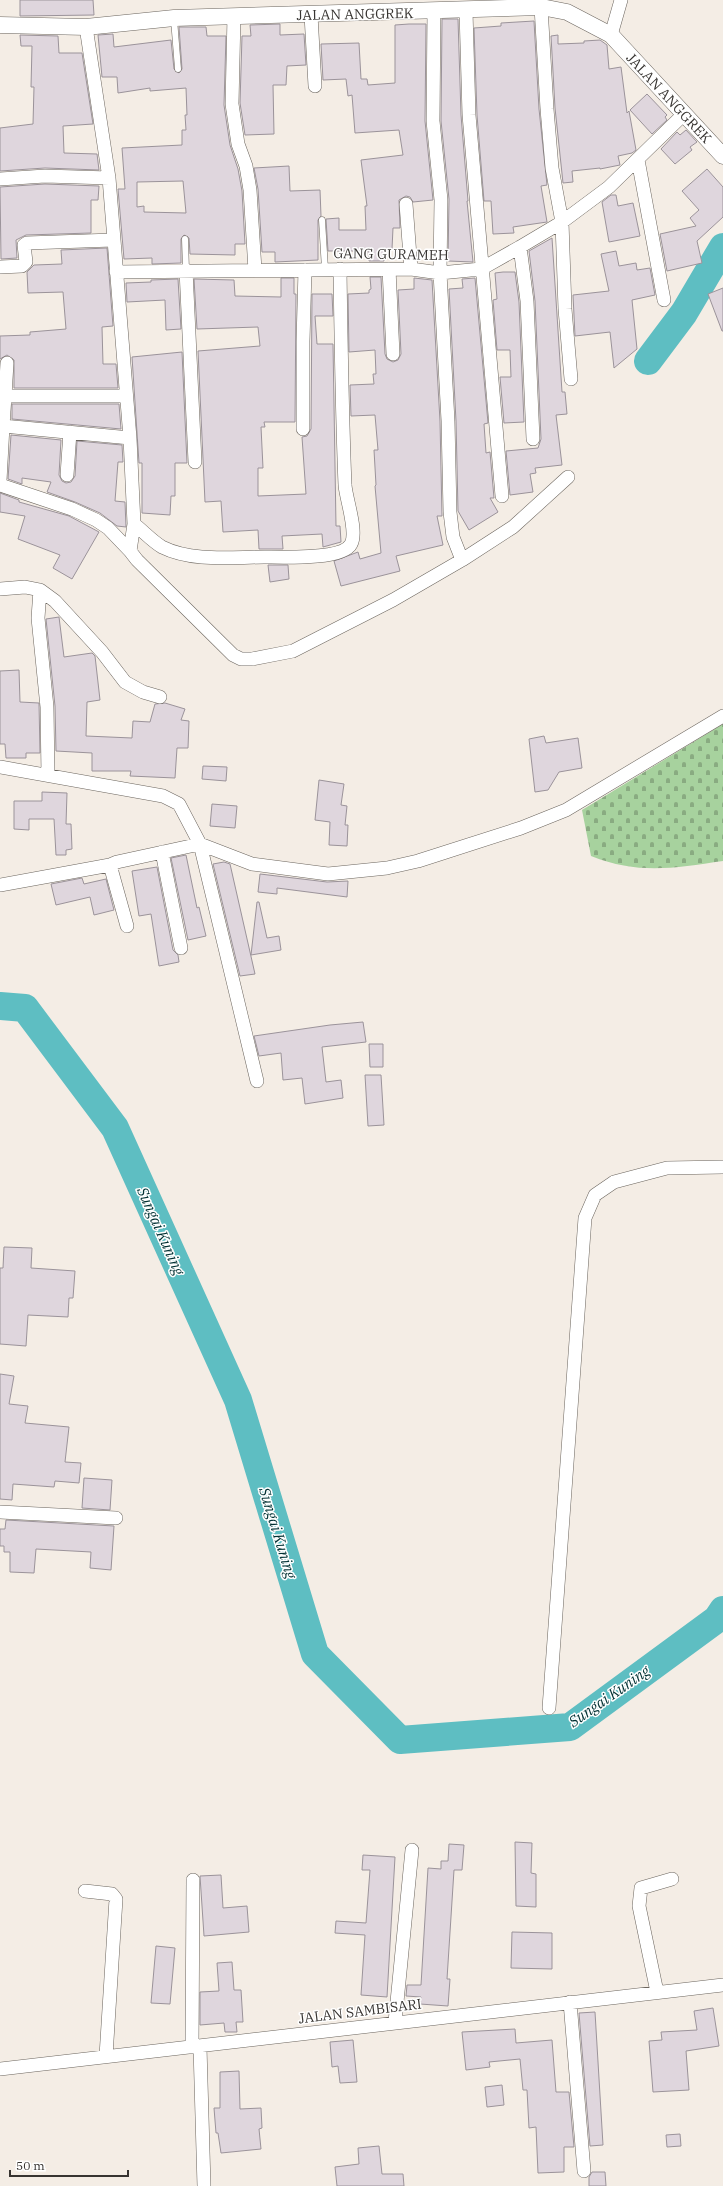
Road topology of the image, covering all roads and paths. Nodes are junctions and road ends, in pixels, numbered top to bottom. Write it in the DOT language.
graph roads {
  1 [pos="621,0"];
  2 [pos="409,6"];
  3 [pos="541,7"];
  4 [pos="434,11"];
  5 [pos="466,11"];
  6 [pos="311,15"];
  7 [pos="234,16"];
  8 [pos="174,18"];
  9 [pos="0,25"];
  10 [pos="86,27"];
  11 [pos="611,35"];
  12 [pos="178,68"];
  13 [pos="315,86"];
  14 [pos="684,114"];
  15 [pos="723,156"];
  16 [pos="638,160"];
  17 [pos="109,178"];
  18 [pos="0,179"];
  19 [pos="406,204"];
  20 [pos="322,220"];
  21 [pos="562,222"];
  22 [pos="185,239"];
  23 [pos="113,240"];
  24 [pos="520,247"];
  25 [pos="0,267"];
  26 [pos="325,269"];
  27 [pos="340,269"];
  28 [pos="389,269"];
  29 [pos="411,269"];
  30 [pos="481,269"];
  31 [pos="186,270"];
  32 [pos="255,270"];
  33 [pos="305,270"];
  34 [pos="116,272"];
  35 [pos="440,273"];
  36 [pos="664,300"];
  37 [pos="393,354"];
  38 [pos="6,363"];
  39 [pos="571,380"];
  40 [pos="5,396"];
  41 [pos="126,396"];
  42 [pos="3,426"];
  43 [pos="303,429"];
  44 [pos="70,432"];
  45 [pos="130,438"];
  46 [pos="533,439"];
  47 [pos="195,462"];
  48 [pos="67,475"];
  49 [pos="568,477"];
  50 [pos="0,481"];
  51 [pos="502,496"];
  52 [pos="134,524"];
  53 [pos="130,551"];
  54 [pos="462,560"];
  55 [pos="0,589"];
  56 [pos="40,590"];
  57 [pos="160,697"];
  58 [pos="723,716"];
  59 [pos="0,767"];
  60 [pos="48,775"];
  61 [pos="200,844"];
  62 [pos="162,852"];
  63 [pos="110,865"];
  64 [pos="0,885"];
  65 [pos="127,926"];
  66 [pos="181,948"];
  67 [pos="257,1081"];
  68 [pos="723,1167"];
  69 [pos="0,1512"];
  70 [pos="116,1518"];
  71 [pos="549,1708"];
  72 [pos="412,1850"];
  73 [pos="672,1879"];
  74 [pos="193,1880"];
  75 [pos="84,1891"];
  76 [pos="723,1985"];
  77 [pos="657,1992"];
  78 [pos="570,2002"];
  79 [pos="396,2022"];
  80 [pos="196,2047"];
  81 [pos="106,2056"];
  82 [pos="0,2069"];
  83 [pos="584,2171"];
  84 [pos="204,2186"];
  1 -- 11 [label="street"];
  2 -- 4 [label="street, JALAN ANGGREK"];
  2 -- 6 [label="street, JALAN ANGGREK"];
  3 -- 5 [label="street, JALAN ANGGREK"];
  3 -- 11 [label="street, JALAN ANGGREK"];
  3 -- 21 [label="street"];
  4 -- 5 [label="street, JALAN ANGGREK"];
  4 -- 35 [label="street"];
  5 -- 30 [label="street"];
  6 -- 7 [label="street, JALAN ANGGREK"];
  6 -- 13 [label="street"];
  7 -- 8 [label="street, JALAN ANGGREK"];
  7 -- 32 [label="street"];
  8 -- 10 [label="street, JALAN ANGGREK"];
  8 -- 12 [label="lane"];
  9 -- 10 [label="street, JALAN ANGGREK"];
  10 -- 17 [label="street"];
  11 -- 14 [label="street, JALAN ANGGREK"];
  14 -- 15 [label="street, JALAN ANGGREK"];
  14 -- 16 [label="street, GANG GURAMEH"];
  16 -- 21 [label="street, GANG GURAMEH"];
  16 -- 36 [label="street"];
  17 -- 18 [label="street"];
  17 -- 23 [label="street"];
  19 -- 29 [label="street"];
  20 -- 26 [label="lane"];
  21 -- 24 [label="street, GANG GURAMEH"];
  21 -- 39 [label="street"];
  22 -- 31 [label="lane"];
  23 -- 25 [label="street"];
  23 -- 34 [label="street"];
  24 -- 30 [label="street, GANG GURAMEH"];
  24 -- 46 [label="street"];
  26 -- 27 [label="street, GANG GURAMEH"];
  26 -- 33 [label="street, GANG GURAMEH"];
  27 -- 28 [label="street, GANG GURAMEH"];
  27 -- 52 [label="street"];
  28 -- 29 [label="street, GANG GURAMEH"];
  28 -- 37 [label="street"];
  29 -- 35 [label="street, GANG GURAMEH"];
  30 -- 35 [label="street, GANG GURAMEH"];
  30 -- 51 [label="street"];
  31 -- 32 [label="street, GANG GURAMEH"];
  31 -- 34 [label="street, GANG GURAMEH"];
  31 -- 47 [label="street"];
  32 -- 33 [label="street, GANG GURAMEH"];
  33 -- 43 [label="street"];
  34 -- 41 [label="street"];
  35 -- 54 [label="street"];
  38 -- 40 [label="street"];
  40 -- 41 [label="street"];
  40 -- 42 [label="street"];
  41 -- 45 [label="street"];
  42 -- 44 [label="street"];
  42 -- 50 [label="street"];
  44 -- 45 [label="street"];
  44 -- 48 [label="street"];
  45 -- 52 [label="street"];
  49 -- 54 [label="street"];
  50 -- 53 [label="street"];
  52 -- 53 [label="street"];
  53 -- 54 [label="street"];
  55 -- 56 [label="street"];
  56 -- 57 [label="street"];
  56 -- 60 [label="street"];
  58 -- 61 [label="street"];
  59 -- 60 [label="street"];
  60 -- 61 [label="street"];
  61 -- 62 [label="street"];
  61 -- 67 [label="street"];
  62 -- 63 [label="street"];
  62 -- 66 [label="street"];
  63 -- 64 [label="street"];
  63 -- 65 [label="street"];
  68 -- 71 [label="street"];
  69 -- 70 [label="street"];
  72 -- 79 [label="street"];
  73 -- 77 [label="street"];
  74 -- 80 [label="street"];
  75 -- 81 [label="street"];
  76 -- 77 [label="street, JALAN SAMBISARI"];
  77 -- 78 [label="street, JALAN SAMBISARI"];
  78 -- 79 [label="street, JALAN SAMBISARI"];
  78 -- 83 [label="street"];
  79 -- 80 [label="street, JALAN SAMBISARI"];
  80 -- 81 [label="street, JALAN SAMBISARI"];
  80 -- 84 [label="street"];
  81 -- 82 [label="street, JALAN SAMBISARI"];
}
